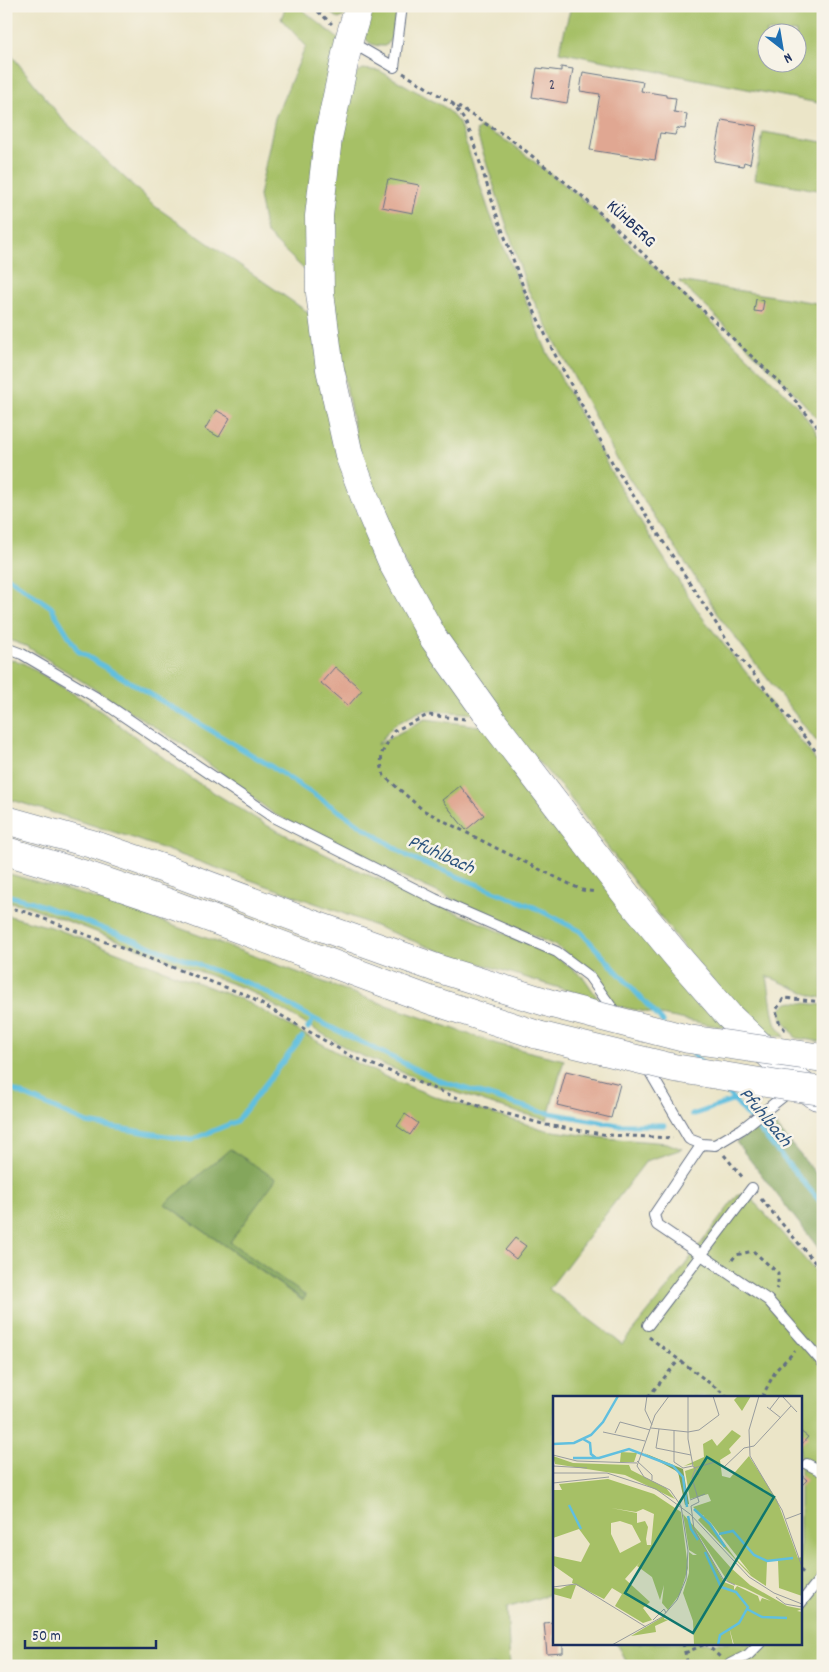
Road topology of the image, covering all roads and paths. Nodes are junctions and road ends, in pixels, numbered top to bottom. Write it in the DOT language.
graph roads {
  1 [pos="359,6"];
  2 [pos="402,6"];
  3 [pos="349,40"];
  4 [pos="394,67"];
  5 [pos="452,103"];
  6 [pos="822,431"];
  7 [pos="6,648"];
  8 [pos="492,722"];
  9 [pos="823,759"];
  10 [pos="6,820"];
  11 [pos="6,851"];
  12 [pos="628,897"];
  13 [pos="6,908"];
  14 [pos="784,998"];
  15 [pos="823,1002"];
  16 [pos="626,1031"];
  17 [pos="636,1048"];
  18 [pos="823,1058"];
  19 [pos="811,1087"];
  20 [pos="823,1099"];
  21 [pos="689,1139"];
  22 [pos="702,1144"];
  23 [pos="715,1145"];
  24 [pos="752,1188"];
  25 [pos="701,1255"];
  26 [pos="724,1270"];
  27 [pos="823,1272"];
  28 [pos="768,1300"];
  29 [pos="648,1324"];
  30 [pos="804,1341"];
  31 [pos="680,1360"];
  32 [pos="823,1363"];
  33 [pos="649,1396"];
  34 [pos="727,1396"];
  35 [pos="763,1396"];
  36 [pos="807,1464"];
  37 [pos="823,1472"];
  38 [pos="823,1575"];
  39 [pos="802,1601"];
  40 [pos="683,1644"];
  41 [pos="705,1644"];
  42 [pos="759,1644"];
  43 [pos="685,1653"];
  44 [pos="730,1664"];
  45 [pos="688,1666"];
  1 -- 3 [label="main road"];
  2 -- 4 [label="lane"];
  3 -- 4 [label="lane"];
  3 -- 8 [label="main road"];
  4 -- 5 [label="path, KÜHBERG"];
  5 -- 6 [label="path, KÜHBERG"];
  5 -- 9 [label="path"];
  7 -- 16 [label="lane"];
  8 -- 12 [label="main road"];
  8 -- 12 [label="path"];
  10 -- 18 [label="main road, bridge"];
  11 -- 19 [label="main road, bridge"];
  12 -- 19 [label="main road"];
  13 -- 21 [label="path"];
  14 -- 15 [label="path"];
  17 -- 21 [label="lane"];
  19 -- 20 [label="main road"];
  19 -- 23 [label="lane"];
  21 -- 22 [label="lane"];
  22 -- 23 [label="lane"];
  22 -- 25 [label="lane"];
  23 -- 24 [label="path"];
  24 -- 25 [label="lane"];
  24 -- 27 [label="path"];
  25 -- 26 [label="lane"];
  25 -- 29 [label="lane"];
  26 -- 28 [label="lane"];
  26 -- 28 [label="path"];
  28 -- 30 [label="lane"];
  29 -- 31 [label="path"];
  30 -- 32 [label="lane"];
  30 -- 35 [label="path"];
  31 -- 33 [label="path"];
  31 -- 34 [label="path"];
  36 -- 37 [label="lane"];
  38 -- 39 [label="lane"];
  40 -- 43 [label="path"];
  41 -- 43 [label="path"];
  41 -- 44 [label="path"];
  42 -- 44 [label="lane"];
  43 -- 45 [label="path"];
}
